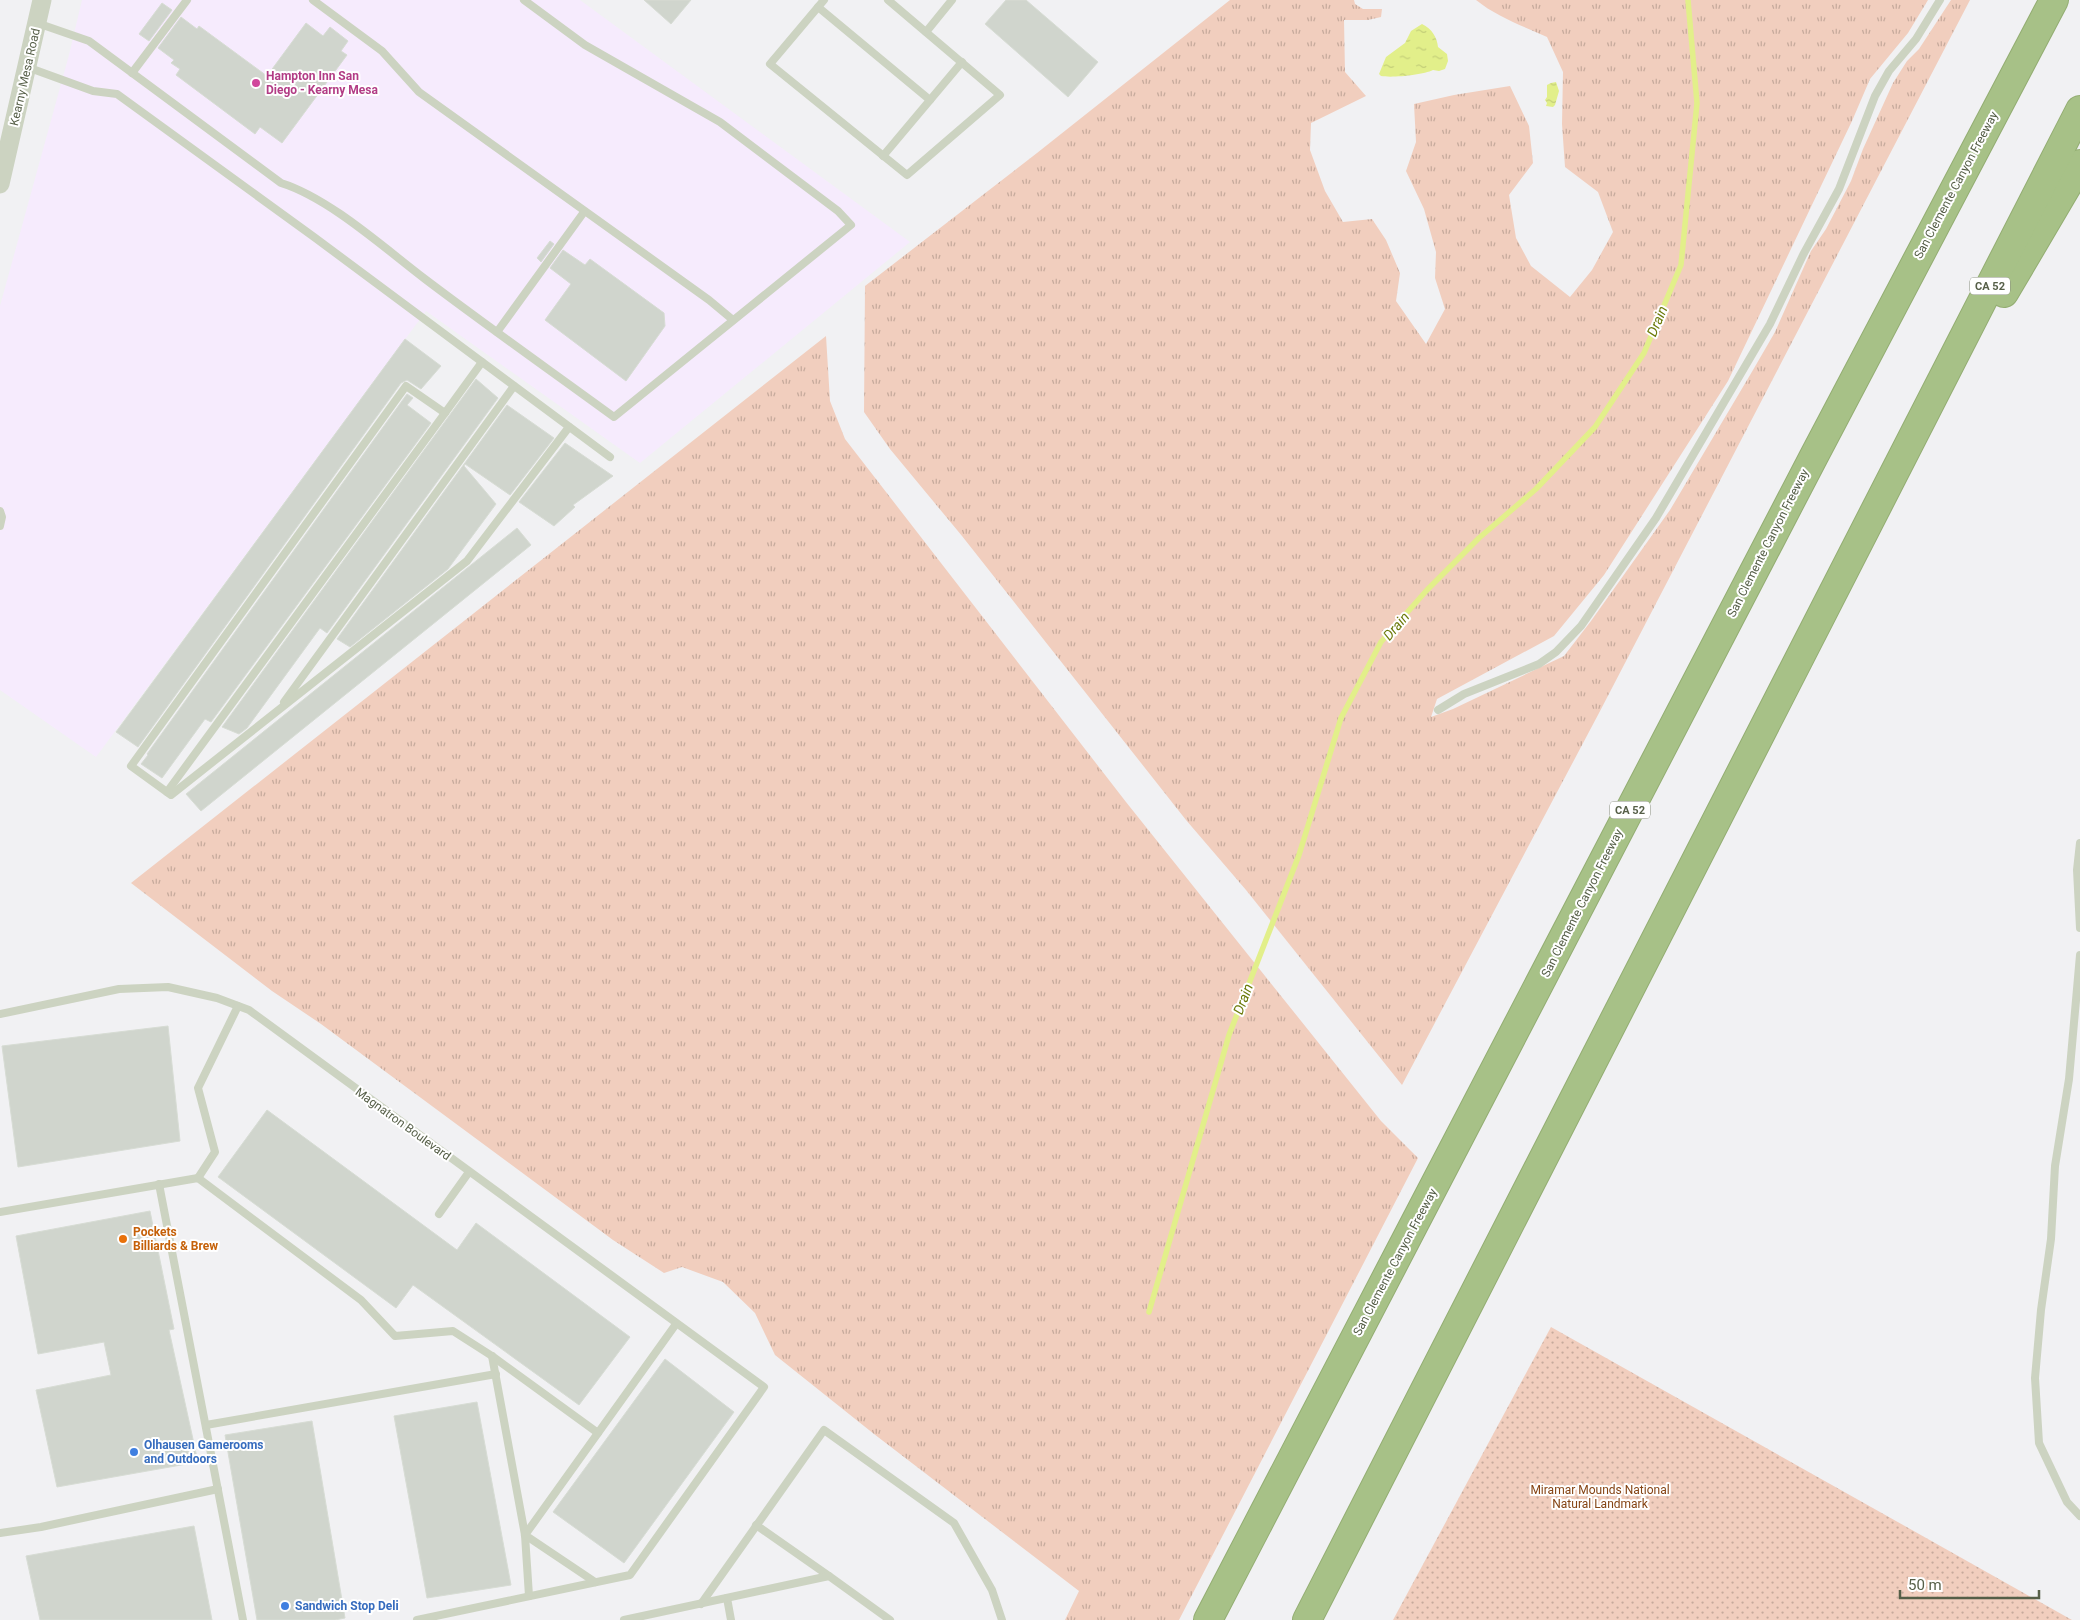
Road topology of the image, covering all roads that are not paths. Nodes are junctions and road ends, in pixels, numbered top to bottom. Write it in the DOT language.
graph roads {
  1 [pos="42,0"];
  2 [pos="187,0"];
  3 [pos="313,0"];
  4 [pos="524,0"];
  5 [pos="824,0"];
  6 [pos="888,0"];
  7 [pos="952,0"];
  8 [pos="1940,0"];
  9 [pos="2054,0"];
  10 [pos="818,7"];
  11 [pos="37,23"];
  12 [pos="926,32"];
  13 [pos="962,62"];
  14 [pos="27,67"];
  15 [pos="132,73"];
  16 [pos="930,100"];
  17 [pos="2080,110"];
  18 [pos="883,156"];
  19 [pos="2080,164"];
  20 [pos="0,184"];
  21 [pos="584,212"];
  22 [pos="733,320"];
  23 [pos="497,332"];
  24 [pos="482,362"];
  25 [pos="514,386"];
  26 [pos="445,413"];
  27 [pos="569,427"];
  28 [pos="610,457"];
  29 [pos="1900,463"];
  30 [pos="0,511"];
  31 [pos="0,526"];
  32 [pos="278,710"];
  33 [pos="1438,710"];
  34 [pos="167,792"];
  35 [pos="2080,843"];
  36 [pos="2080,928"];
  37 [pos="2080,955"];
  38 [pos="238,1006"];
  39 [pos="0,1014"];
  40 [pos="469,1172"];
  41 [pos="198,1178"];
  42 [pos="159,1184"];
  43 [pos="0,1212"];
  44 [pos="439,1214"];
  45 [pos="676,1324"];
  46 [pos="492,1356"];
  47 [pos="496,1374"];
  48 [pos="206,1425"];
  49 [pos="598,1433"];
  50 [pos="218,1490"];
  51 [pos="2080,1516"];
  52 [pos="756,1525"];
  53 [pos="0,1532"];
  54 [pos="525,1536"];
  55 [pos="829,1576"];
  56 [pos="595,1582"];
  57 [pos="529,1596"];
  58 [pos="727,1598"];
  59 [pos="701,1604"];
  60 [pos="877,1611"];
  61 [pos="243,1620"];
  62 [pos="417,1620"];
  63 [pos="624,1620"];
  64 [pos="730,1620"];
  65 [pos="879,1620"];
  66 [pos="890,1620"];
  67 [pos="1002,1620"];
  68 [pos="1208,1620"];
  69 [pos="1307,1620"];
  1 -- 11 [label="street, Kearny Mesa Road"];
  2 -- 15 [label="lane"];
  3 -- 21 [label="lane"];
  4 -- 22 [label="lane"];
  5 -- 10 [label="lane"];
  6 -- 12 [label="lane"];
  7 -- 12 [label="lane"];
  8 -- 33 [label="lane"];
  9 -- 68 [label="highway, San Clemente Canyon Freeway / CA 52"];
  10 -- 16 [label="lane"];
  10 -- 18 [label="lane"];
  11 -- 14 [label="street, Kearny Mesa Road"];
  11 -- 15 [label="lane"];
  12 -- 13 [label="lane"];
  13 -- 16 [label="lane"];
  13 -- 18 [label="lane"];
  14 -- 20 [label="street, Kearny Mesa Road"];
  14 -- 24 [label="lane"];
  15 -- 23 [label="lane"];
  16 -- 18 [label="lane"];
  17 -- 29 [label="highway, CA 52"];
  19 -- 29 [label="highway"];
  21 -- 22 [label="lane"];
  21 -- 23 [label="lane"];
  22 -- 23 [label="lane"];
  24 -- 25 [label="lane"];
  24 -- 26 [label="lane"];
  25 -- 27 [label="lane"];
  25 -- 32 [label="lane"];
  26 -- 34 [label="lane"];
  26 -- 34 [label="lane"];
  27 -- 28 [label="lane"];
  27 -- 32 [label="lane"];
  29 -- 69 [label="highway, CA 52"];
  30 -- 31 [label="lane"];
  32 -- 34 [label="lane"];
  35 -- 36 [label="lane"];
  37 -- 51 [label="lane"];
  38 -- 39 [label="lane, Magnatron Boulevard"];
  38 -- 40 [label="lane, Magnatron Boulevard"];
  38 -- 41 [label="lane"];
  40 -- 44 [label="lane"];
  40 -- 45 [label="lane, Magnatron Boulevard"];
  41 -- 42 [label="lane"];
  41 -- 46 [label="lane"];
  42 -- 43 [label="lane"];
  42 -- 48 [label="lane"];
  45 -- 49 [label="lane"];
  45 -- 56 [label="lane, Magnatron Boulevard"];
  46 -- 47 [label="lane"];
  46 -- 49 [label="lane"];
  47 -- 48 [label="lane"];
  47 -- 54 [label="lane"];
  48 -- 50 [label="lane"];
  49 -- 54 [label="lane"];
  50 -- 53 [label="lane"];
  50 -- 61 [label="lane"];
  52 -- 55 [label="lane"];
  52 -- 59 [label="lane"];
  52 -- 67 [label="lane"];
  54 -- 56 [label="lane"];
  54 -- 57 [label="lane"];
  55 -- 58 [label="lane"];
  55 -- 60 [label="lane"];
  56 -- 57 [label="lane"];
  57 -- 62 [label="lane"];
  58 -- 59 [label="lane"];
  58 -- 64 [label="lane"];
  59 -- 63 [label="lane"];
  60 -- 65 [label="lane"];
  60 -- 66 [label="lane"];
}
